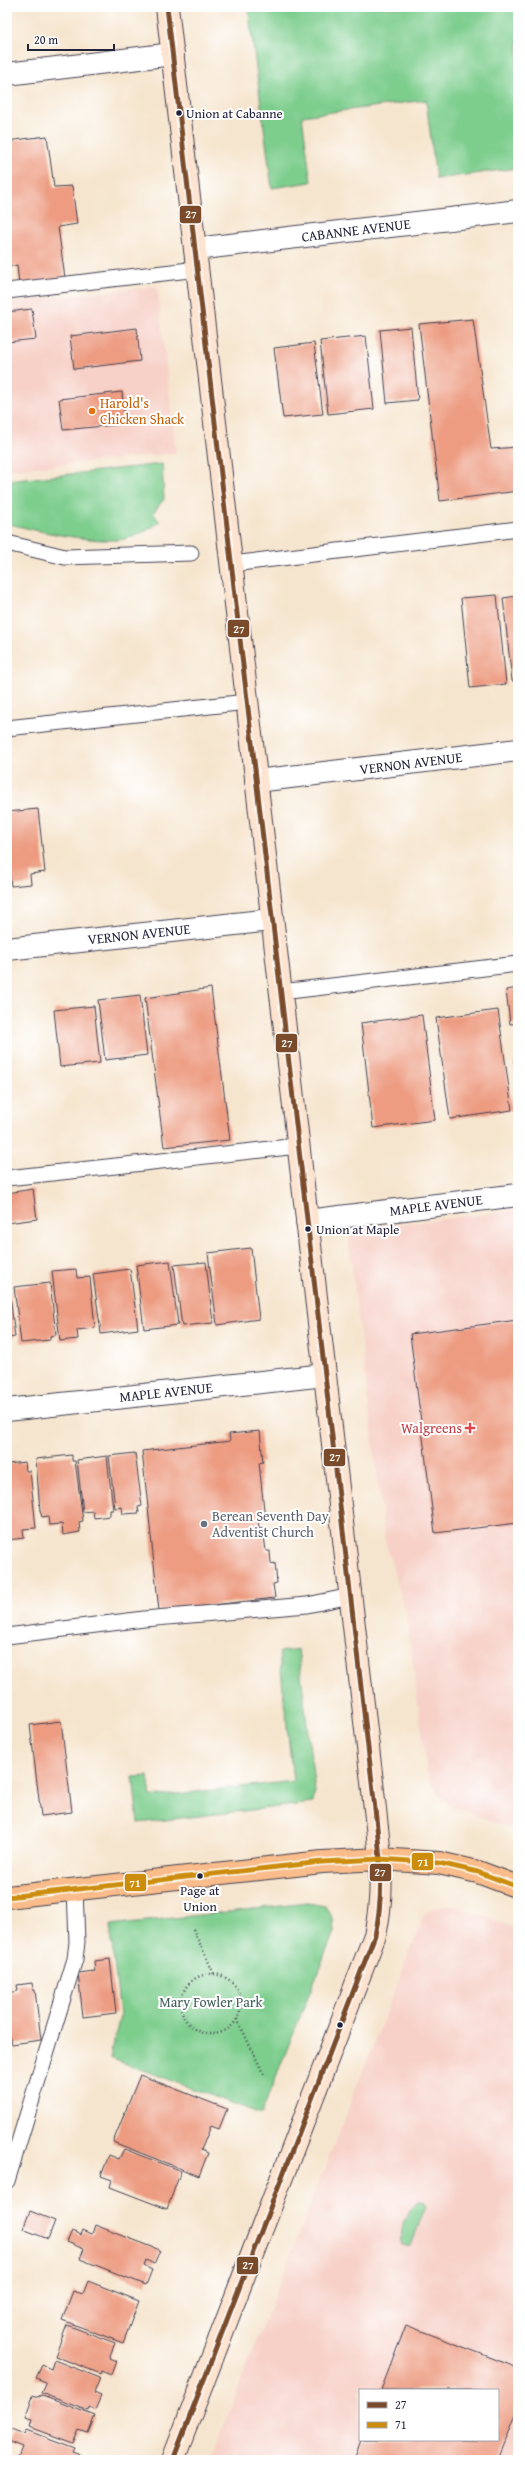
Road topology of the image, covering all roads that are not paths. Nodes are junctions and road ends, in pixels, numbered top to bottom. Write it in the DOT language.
graph roads {
  1 [pos="167,7"];
  2 [pos="173,54"];
  3 [pos="7,74"];
  4 [pos="518,211"];
  5 [pos="196,259"];
  6 [pos="7,291"];
  7 [pos="518,529"];
  8 [pos="7,543"];
  9 [pos="191,553"];
  10 [pos="232,564"];
  11 [pos="247,702"];
  12 [pos="7,728"];
  13 [pos="518,750"];
  14 [pos="256,782"];
  15 [pos="271,920"];
  16 [pos="7,949"];
  17 [pos="518,964"];
  18 [pos="281,992"];
  19 [pos="298,1146"];
  20 [pos="7,1178"];
  21 [pos="518,1195"];
  22 [pos="307,1221"];
  23 [pos="325,1374"];
  24 [pos="7,1410"];
  25 [pos="351,1596"];
  26 [pos="7,1636"];
  27 [pos="380,1859"];
  28 [pos="518,1887"];
  29 [pos="76,1889"];
  30 [pos="7,1897"];
  31 [pos="7,2181"];
  32 [pos="173,2460"];
  1 -- 2 [label="main road"];
  2 -- 3 [label="street"];
  2 -- 5 [label="main road"];
  4 -- 5 [label="street, CABANNE AVENUE"];
  5 -- 6 [label="lane"];
  5 -- 10 [label="main road"];
  7 -- 10 [label="lane"];
  8 -- 9 [label="lane"];
  10 -- 11 [label="main road"];
  11 -- 12 [label="lane"];
  11 -- 14 [label="main road"];
  13 -- 14 [label="street, VERNON AVENUE"];
  14 -- 15 [label="main road"];
  15 -- 16 [label="street, VERNON AVENUE"];
  15 -- 18 [label="main road"];
  17 -- 18 [label="lane"];
  18 -- 19 [label="main road"];
  19 -- 20 [label="lane"];
  19 -- 22 [label="main road"];
  21 -- 22 [label="street, MAPLE AVENUE"];
  22 -- 23 [label="main road"];
  23 -- 24 [label="street, MAPLE AVENUE"];
  23 -- 25 [label="main road"];
  25 -- 26 [label="lane"];
  25 -- 27 [label="main road"];
  27 -- 28 [label="main road"];
  27 -- 29 [label="main road"];
  27 -- 32 [label="main road"];
  29 -- 30 [label="main road"];
  29 -- 31 [label="lane"];
}
